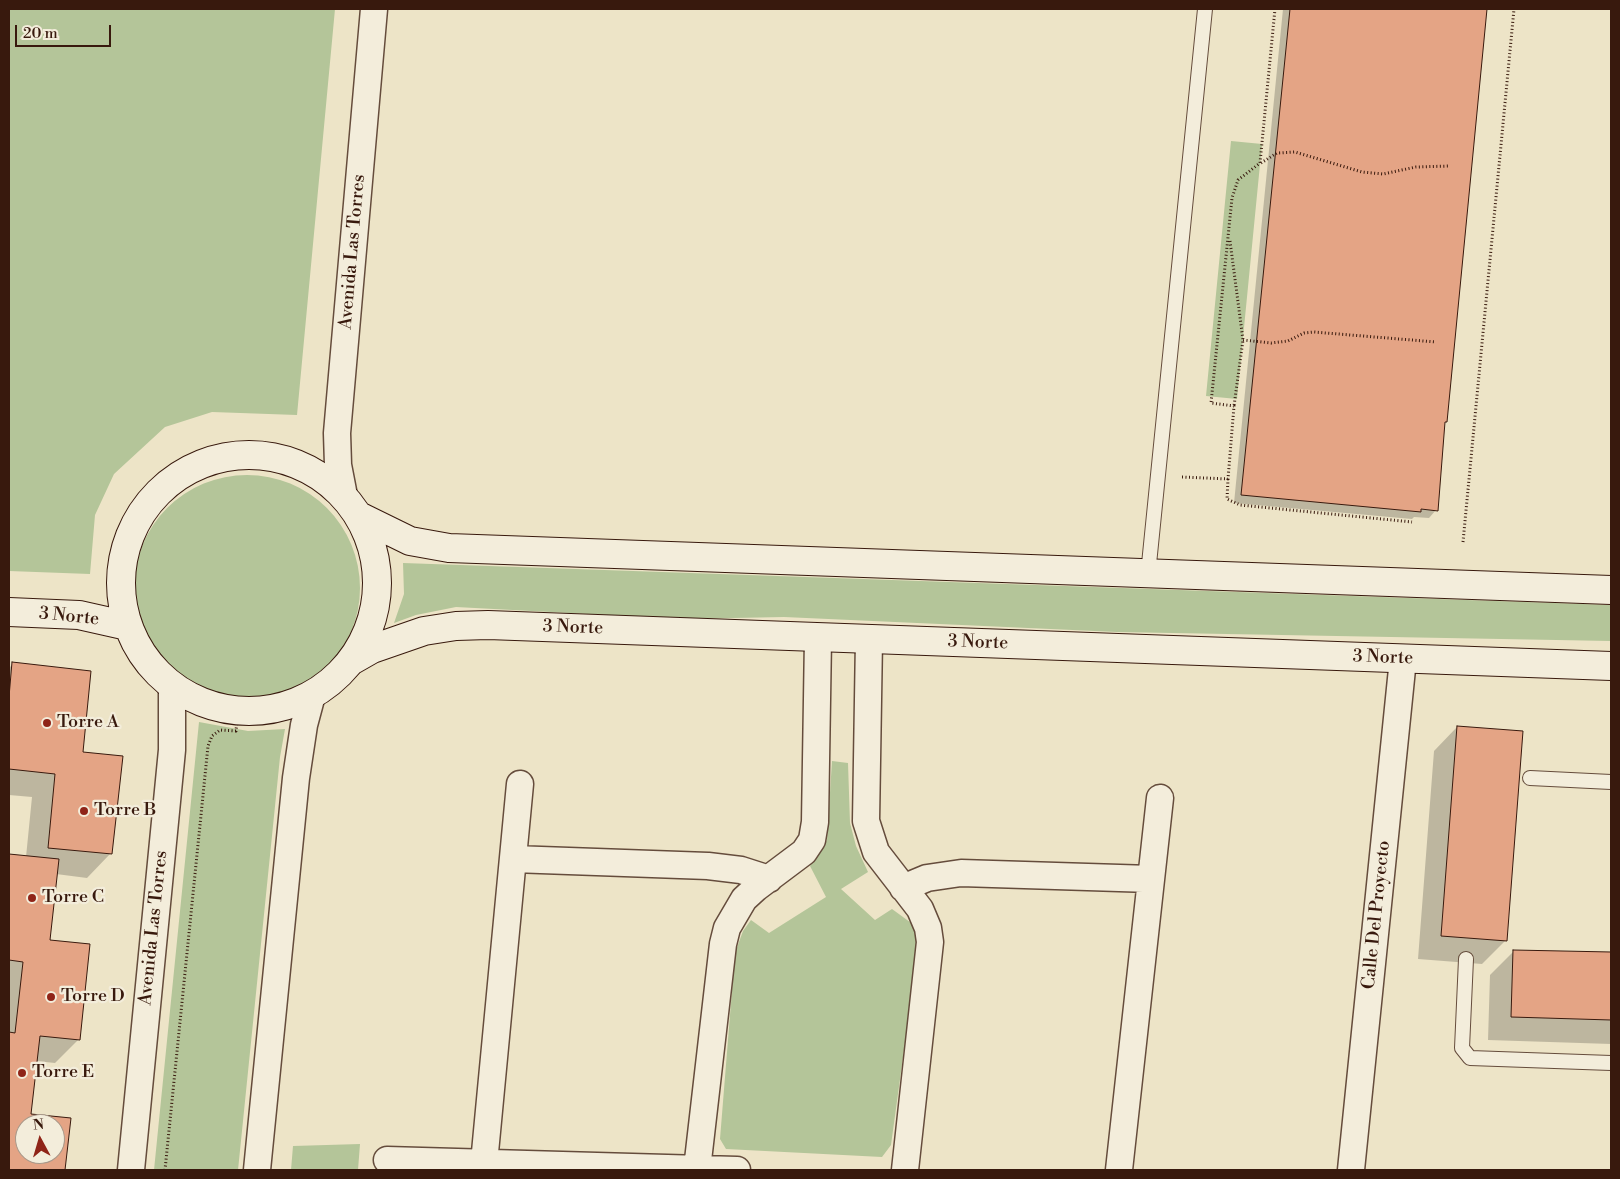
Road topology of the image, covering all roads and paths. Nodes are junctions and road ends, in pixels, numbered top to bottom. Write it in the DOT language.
graph roads {
  1 [pos="374,9"];
  2 [pos="1205,9"];
  3 [pos="1275,9"];
  4 [pos="1514,9"];
  5 [pos="1260,163"];
  6 [pos="1450,166"];
  7 [pos="1230,236"];
  8 [pos="1243,340"];
  9 [pos="1436,342"];
  10 [pos="1234,406"];
  11 [pos="1158,476"];
  12 [pos="1228,479"];
  13 [pos="352,506"];
  14 [pos="1412,522"];
  15 [pos="1463,542"];
  16 [pos="1148,574"];
  17 [pos="1611,590"];
  18 [pos="9,612"];
  19 [pos="128,626"];
  20 [pos="818,638"];
  21 [pos="869,639"];
  22 [pos="1403,659"];
  23 [pos="351,661"];
  24 [pos="1611,666"];
  25 [pos="172,686"];
  26 [pos="312,694"];
  27 [pos="238,710"];
  28 [pos="1530,778"];
  29 [pos="1611,782"];
  30 [pos="520,784"];
  31 [pos="1160,798"];
  32 [pos="513,858"];
  33 [pos="769,879"];
  34 [pos="1151,880"];
  35 [pos="903,888"];
  36 [pos="1466,959"];
  37 [pos="1611,1064"];
  38 [pos="387,1160"];
  39 [pos="484,1163"];
  40 [pos="697,1169"];
  41 [pos="131,1170"];
  42 [pos="165,1170"];
  43 [pos="257,1170"];
  44 [pos="737,1170"];
  45 [pos="905,1170"];
  46 [pos="1119,1170"];
  47 [pos="1351,1170"];
  1 -- 13 [label="street, Avenida Las Torres"];
  2 -- 11 [label="lane"];
  3 -- 5 [label="path"];
  4 -- 15 [label="path"];
  5 -- 6 [label="path"];
  5 -- 7 [label="path"];
  7 -- 8 [label="path"];
  7 -- 10 [label="path"];
  8 -- 9 [label="path"];
  8 -- 10 [label="path"];
  10 -- 12 [label="path"];
  11 -- 12 [label="path"];
  11 -- 16 [label="lane"];
  12 -- 14 [label="path"];
  13 -- 16 [label="street"];
  13 -- 19 [label="street"];
  13 -- 23 [label="street"];
  16 -- 17 [label="street"];
  18 -- 19 [label="street, 3 Norte"];
  19 -- 25 [label="street"];
  20 -- 21 [label="street, 3 Norte"];
  20 -- 23 [label="street, 3 Norte"];
  20 -- 33 [label="street"];
  21 -- 22 [label="street, 3 Norte"];
  21 -- 35 [label="street"];
  22 -- 24 [label="street, 3 Norte"];
  22 -- 47 [label="street, Calle Del Proyecto"];
  23 -- 26 [label="street"];
  25 -- 27 [label="street"];
  25 -- 41 [label="street, Avenida Las Torres"];
  26 -- 27 [label="street"];
  26 -- 43 [label="street"];
  27 -- 42 [label="path"];
  28 -- 29 [label="lane"];
  30 -- 32 [label="street"];
  31 -- 34 [label="street"];
  32 -- 33 [label="street"];
  32 -- 39 [label="street"];
  33 -- 40 [label="street"];
  34 -- 35 [label="street"];
  34 -- 46 [label="street"];
  35 -- 45 [label="street"];
  36 -- 37 [label="lane"];
  38 -- 39 [label="street"];
  39 -- 40 [label="street"];
  40 -- 44 [label="street"];
}
